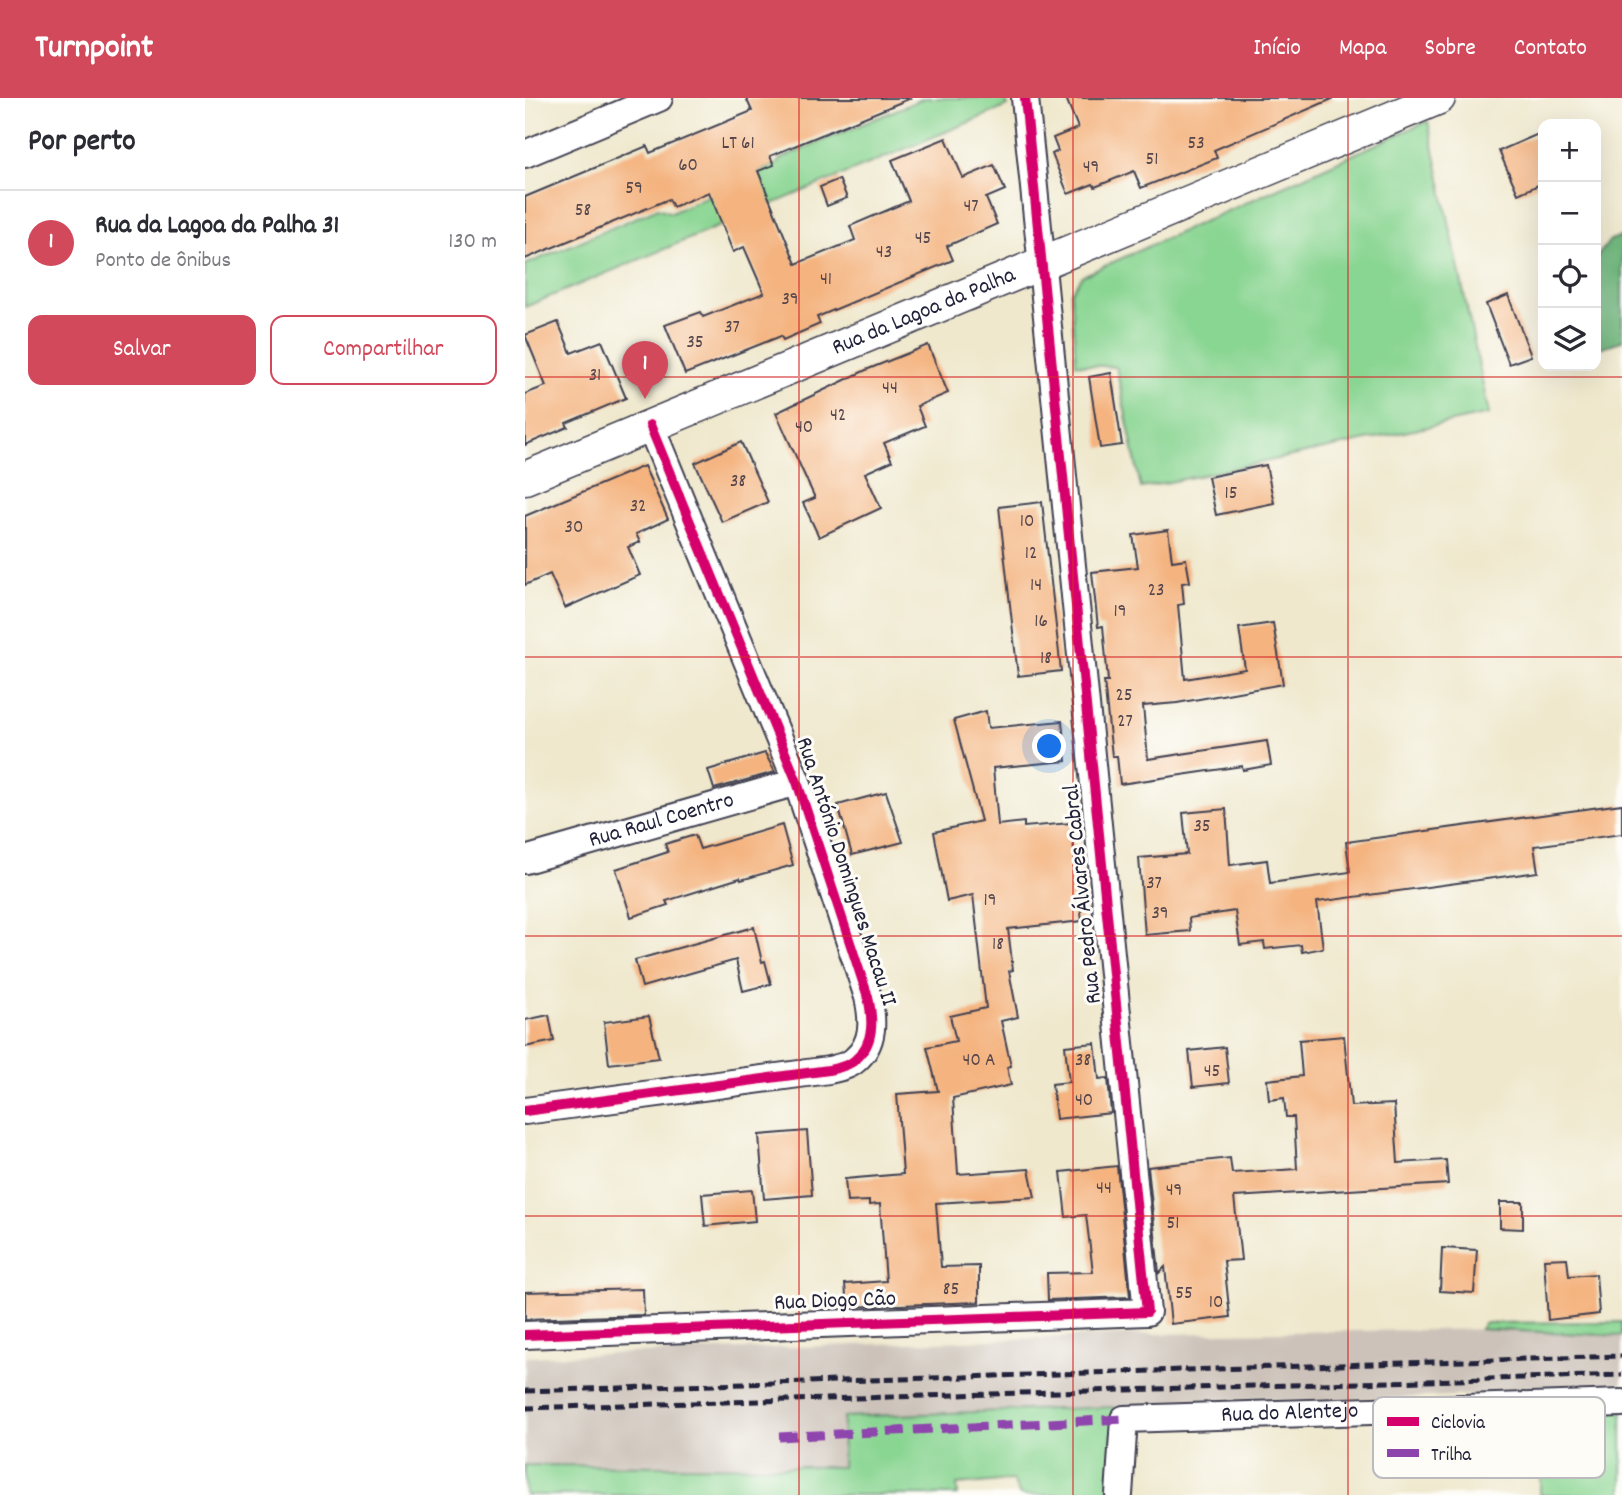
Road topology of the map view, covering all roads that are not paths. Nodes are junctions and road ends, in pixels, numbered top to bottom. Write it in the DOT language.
graph roads {
  1 [pos="659,98"];
  2 [pos="1025,98"];
  3 [pos="1439,98"];
  4 [pos="525,154"];
  5 [pos="1040,264"];
  6 [pos="650,425"];
  7 [pos="525,478"];
  8 [pos="797,782"];
  9 [pos="525,860"];
  10 [pos="525,1111"];
  11 [pos="1147,1312"];
  12 [pos="525,1335"];
  13 [pos="1373,1410"];
  14 [pos="1119,1495"];
  1 -- 4 [label="street"];
  2 -- 5 [label="street, Rua Pedro Álvares Cabral"];
  3 -- 5 [label="street, Rua da Lagoa da Palha"];
  5 -- 6 [label="street, Rua da Lagoa da Palha"];
  5 -- 11 [label="street, Rua Pedro Álvares Cabral"];
  6 -- 7 [label="street, Rua da Lagoa da Palha"];
  6 -- 8 [label="street, Rua António Domingues Macau II"];
  8 -- 9 [label="street, Rua Raul Coentro"];
  8 -- 10 [label="street, Rua António Domingues Macau II"];
  11 -- 12 [label="street, Rua Diogo Cão"];
  13 -- 14 [label="street, Rua do Alentejo"];
}
